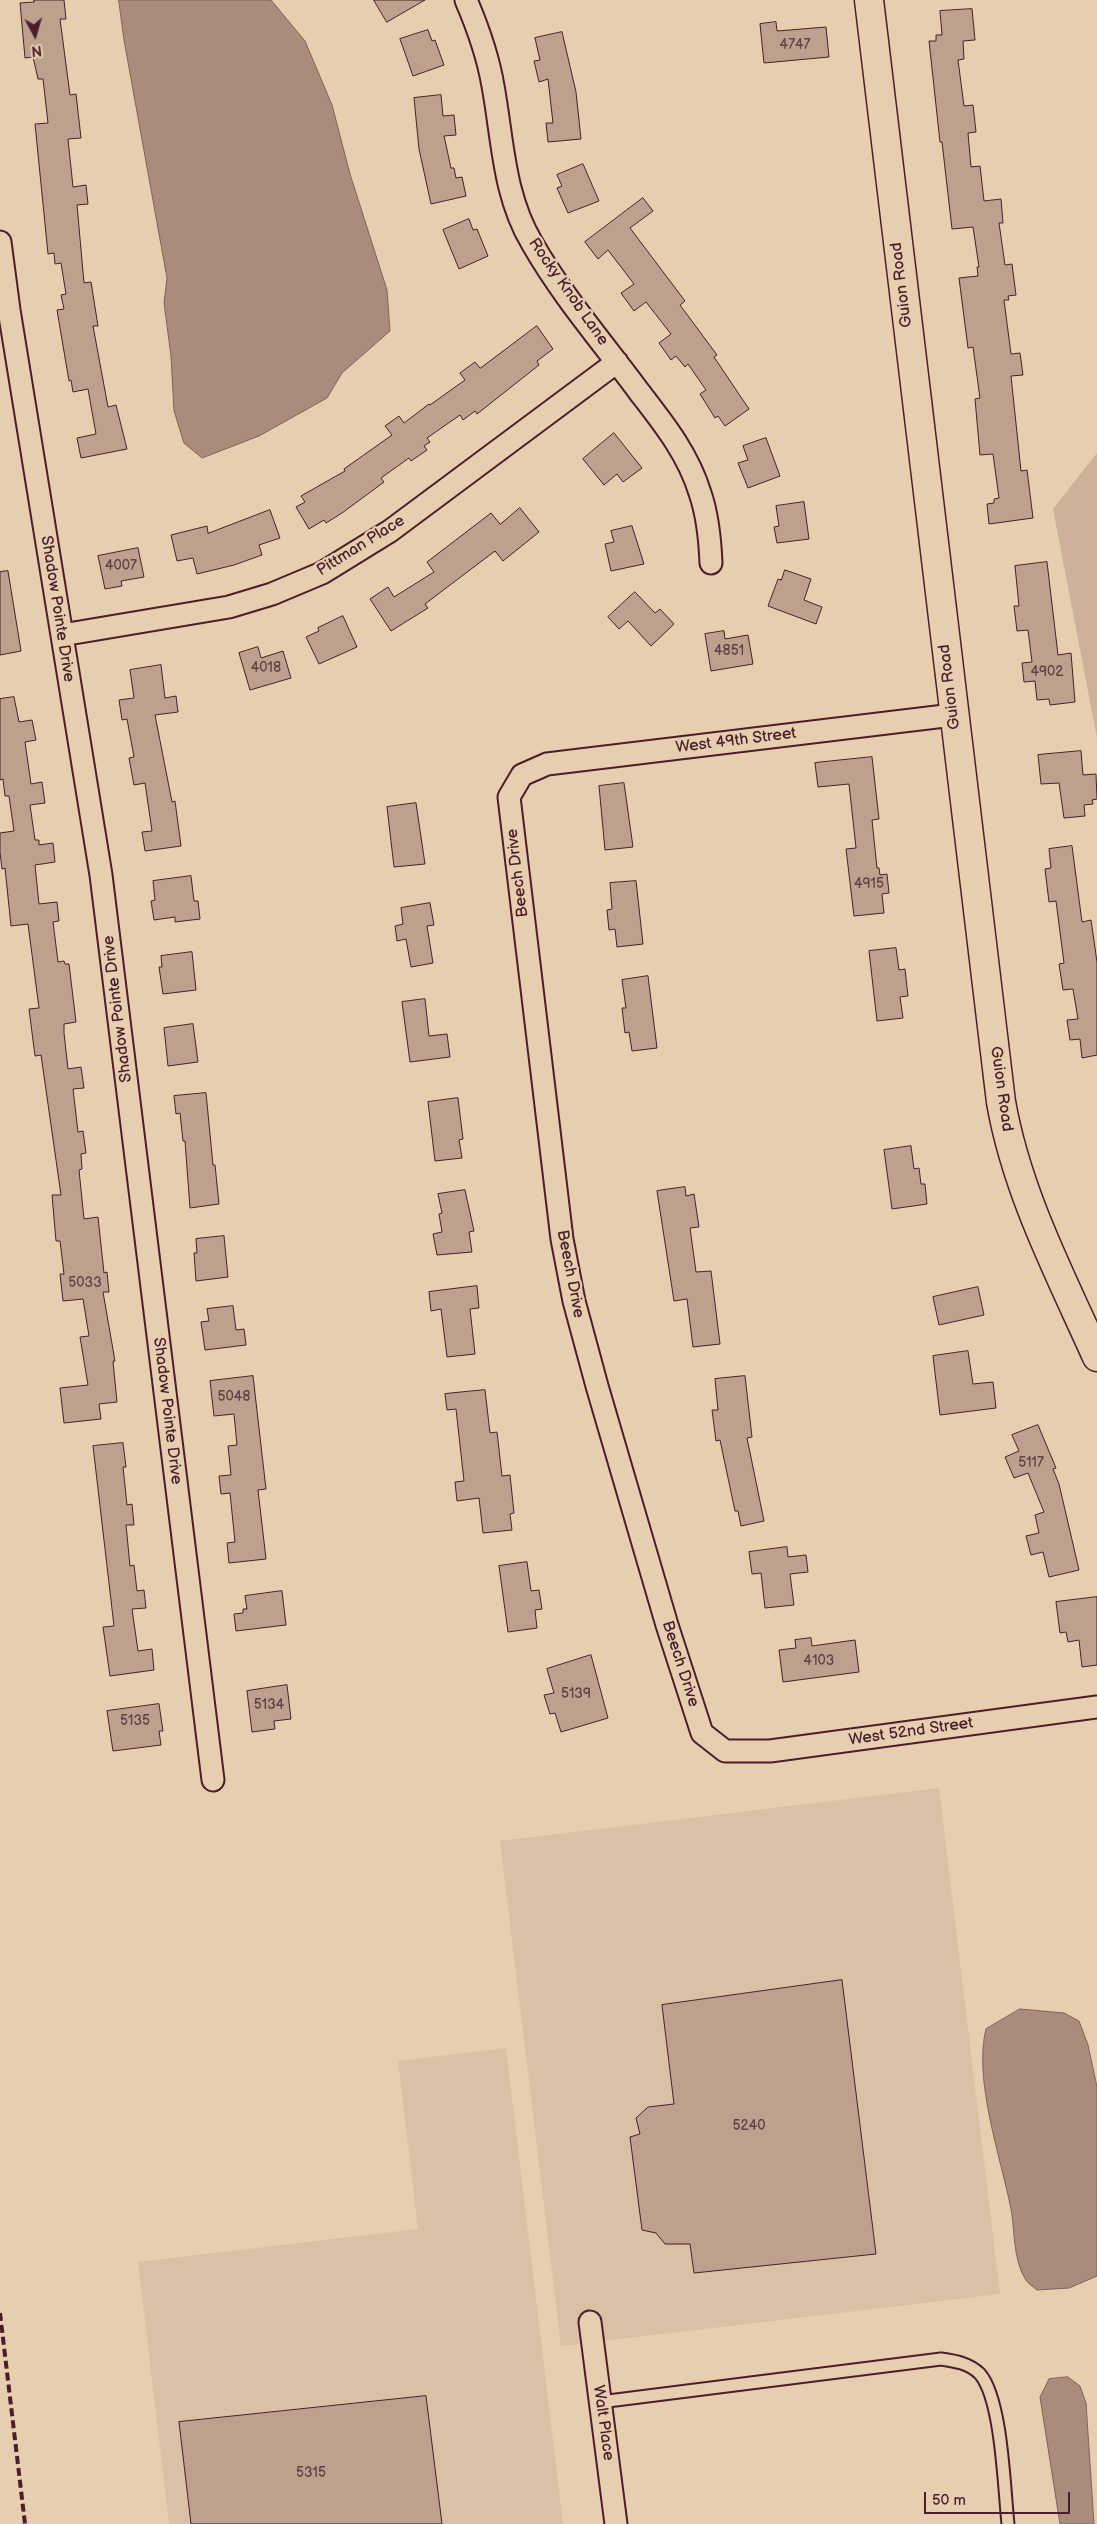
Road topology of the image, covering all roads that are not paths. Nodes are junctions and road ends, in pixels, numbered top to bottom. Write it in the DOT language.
graph roads {
  1 [pos="466,0"];
  2 [pos="868,0"];
  3 [pos="0,242"];
  4 [pos="617,362"];
  5 [pos="711,563"];
  6 [pos="62,634"];
  7 [pos="953,715"];
  8 [pos="522,775"];
  9 [pos="1097,1357"];
  10 [pos="1097,1707"];
  11 [pos="725,1751"];
  12 [pos="213,1780"];
  13 [pos="590,2322"];
  14 [pos="600,2402"];
  15 [pos="616,2524"];
  16 [pos="1008,2524"];
  1 -- 4 [label="street, Rocky Knob Lane"];
  2 -- 7 [label="street, Guion Road"];
  3 -- 6 [label="street, Shadow Pointe Drive"];
  4 -- 5 [label="street, Rocky Knob Lane"];
  4 -- 6 [label="street, Pittman Place"];
  6 -- 12 [label="street, Shadow Pointe Drive"];
  7 -- 8 [label="street, West 49th Street"];
  7 -- 9 [label="street, Guion Road"];
  8 -- 11 [label="street, Beech Drive"];
  10 -- 11 [label="street, West 52nd Street"];
  13 -- 14 [label="street, Walt Place"];
  14 -- 15 [label="street, Walt Place"];
  14 -- 16 [label="lane"];
}
